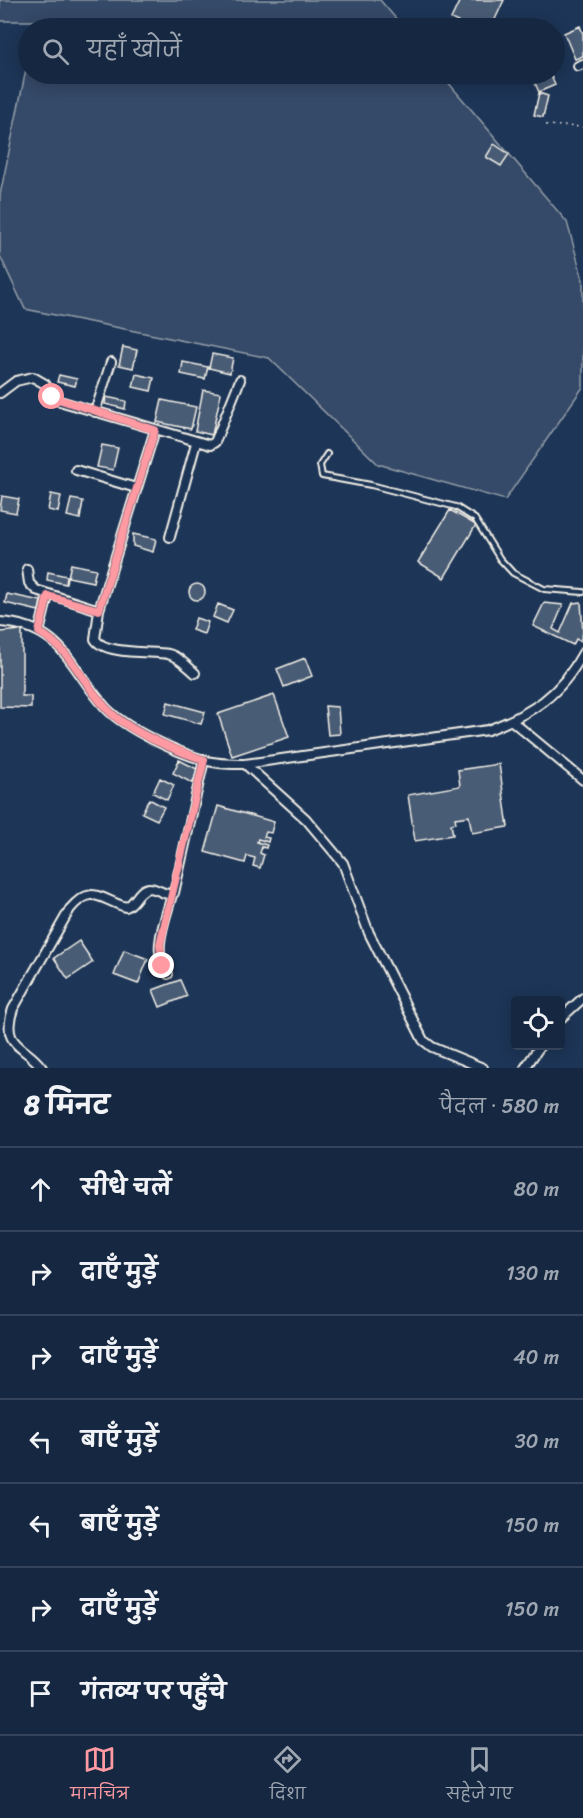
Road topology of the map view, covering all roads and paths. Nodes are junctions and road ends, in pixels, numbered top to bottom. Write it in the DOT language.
graph roads {
  1 [pos="546,125"];
  2 [pos="583,127"];
  3 [pos="111,362"];
  4 [pos="240,380"];
  5 [pos="0,393"];
  6 [pos="95,412"];
  7 [pos="155,430"];
  8 [pos="196,443"];
  9 [pos="327,454"];
  10 [pos="76,470"];
  11 [pos="136,488"];
  12 [pos="170,537"];
  13 [pos="27,569"];
  14 [pos="583,592"];
  15 [pos="48,596"];
  16 [pos="99,610"];
  17 [pos="0,622"];
  18 [pos="39,632"];
  19 [pos="583,653"];
  20 [pos="195,673"];
  21 [pos="512,721"];
  22 [pos="204,760"];
  23 [pos="245,764"];
  24 [pos="583,780"];
  25 [pos="172,894"];
  26 [pos="168,974"];
  27 [pos="583,999"];
  28 [pos="565,1015"];
  29 [pos="537,1050"];
  30 [pos="42,1068"];
  31 [pos="483,1068"];
  32 [pos="525,1068"];
  1 -- 2 [label="path"];
  3 -- 6 [label="street"];
  4 -- 8 [label="street"];
  5 -- 6 [label="street"];
  6 -- 7 [label="street"];
  7 -- 8 [label="street"];
  7 -- 11 [label="street"];
  8 -- 12 [label="street"];
  9 -- 14 [label="lane"];
  10 -- 11 [label="street"];
  11 -- 16 [label="street"];
  13 -- 15 [label="street"];
  15 -- 16 [label="street"];
  15 -- 18 [label="street"];
  16 -- 20 [label="street"];
  17 -- 18 [label="street"];
  18 -- 22 [label="street"];
  19 -- 21 [label="street"];
  21 -- 23 [label="street"];
  21 -- 24 [label="street"];
  22 -- 23 [label="street"];
  22 -- 25 [label="street"];
  23 -- 31 [label="street"];
  25 -- 26 [label="street"];
  25 -- 30 [label="street"];
  27 -- 28 [label="street"];
  29 -- 32 [label="street"];
}
